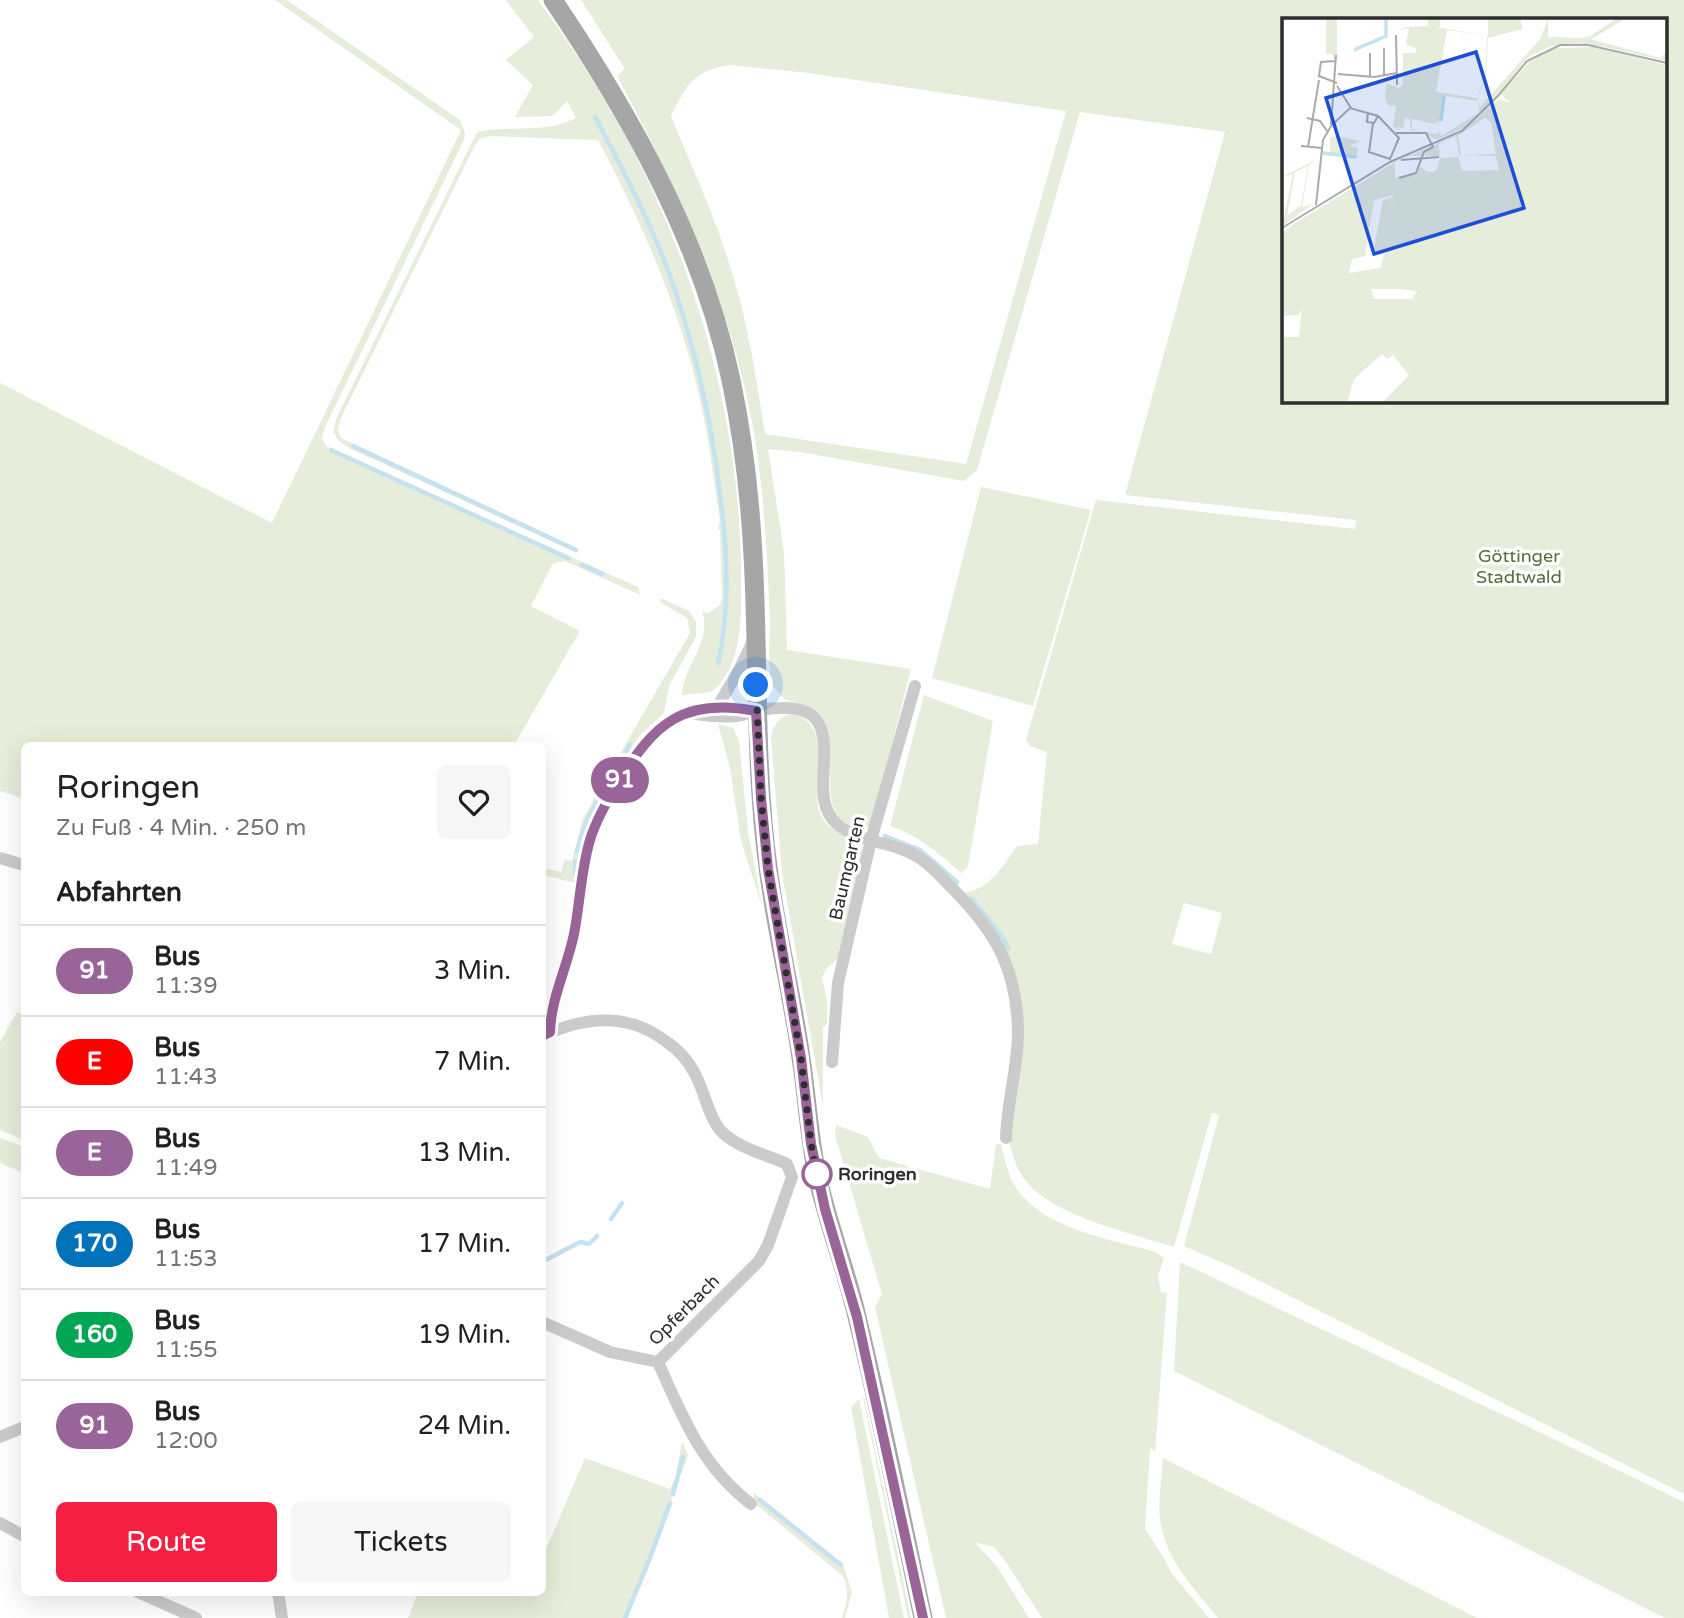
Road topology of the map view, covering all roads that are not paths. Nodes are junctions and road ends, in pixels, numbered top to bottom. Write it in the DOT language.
graph roads {
  1 [pos="553,0"];
  2 [pos="755,634"];
  3 [pos="915,686"];
  4 [pos="718,706"];
  5 [pos="756,711"];
  6 [pos="688,713"];
  7 [pos="871,840"];
  8 [pos="0,858"];
  9 [pos="21,864"];
  10 [pos="546,1034"];
  11 [pos="832,1062"];
  12 [pos="1006,1138"];
  13 [pos="546,1324"];
  14 [pos="658,1362"];
  15 [pos="21,1428"];
  16 [pos="0,1437"];
  17 [pos="751,1504"];
  18 [pos="0,1523"];
  19 [pos="21,1534"];
  20 [pos="147,1596"];
  21 [pos="279,1596"];
  22 [pos="196,1618"];
  23 [pos="282,1618"];
  24 [pos="923,1618"];
  1 -- 2 [label="main road"];
  2 -- 4 [label="street"];
  2 -- 5 [label="main road"];
  3 -- 7 [label="street, Baumgarten"];
  4 -- 5 [label="street"];
  4 -- 6 [label="street"];
  5 -- 6 [label="street"];
  5 -- 7 [label="street"];
  5 -- 24 [label="main road"];
  6 -- 10 [label="street"];
  7 -- 11 [label="street, Baumgarten"];
  7 -- 12 [label="street"];
  8 -- 9 [label="street"];
  10 -- 14 [label="street, Opferbach"];
  13 -- 14 [label="street, Opferbach"];
  14 -- 17 [label="street"];
  15 -- 16 [label="street"];
  18 -- 19 [label="street"];
  20 -- 22 [label="street"];
  21 -- 23 [label="street"];
}
